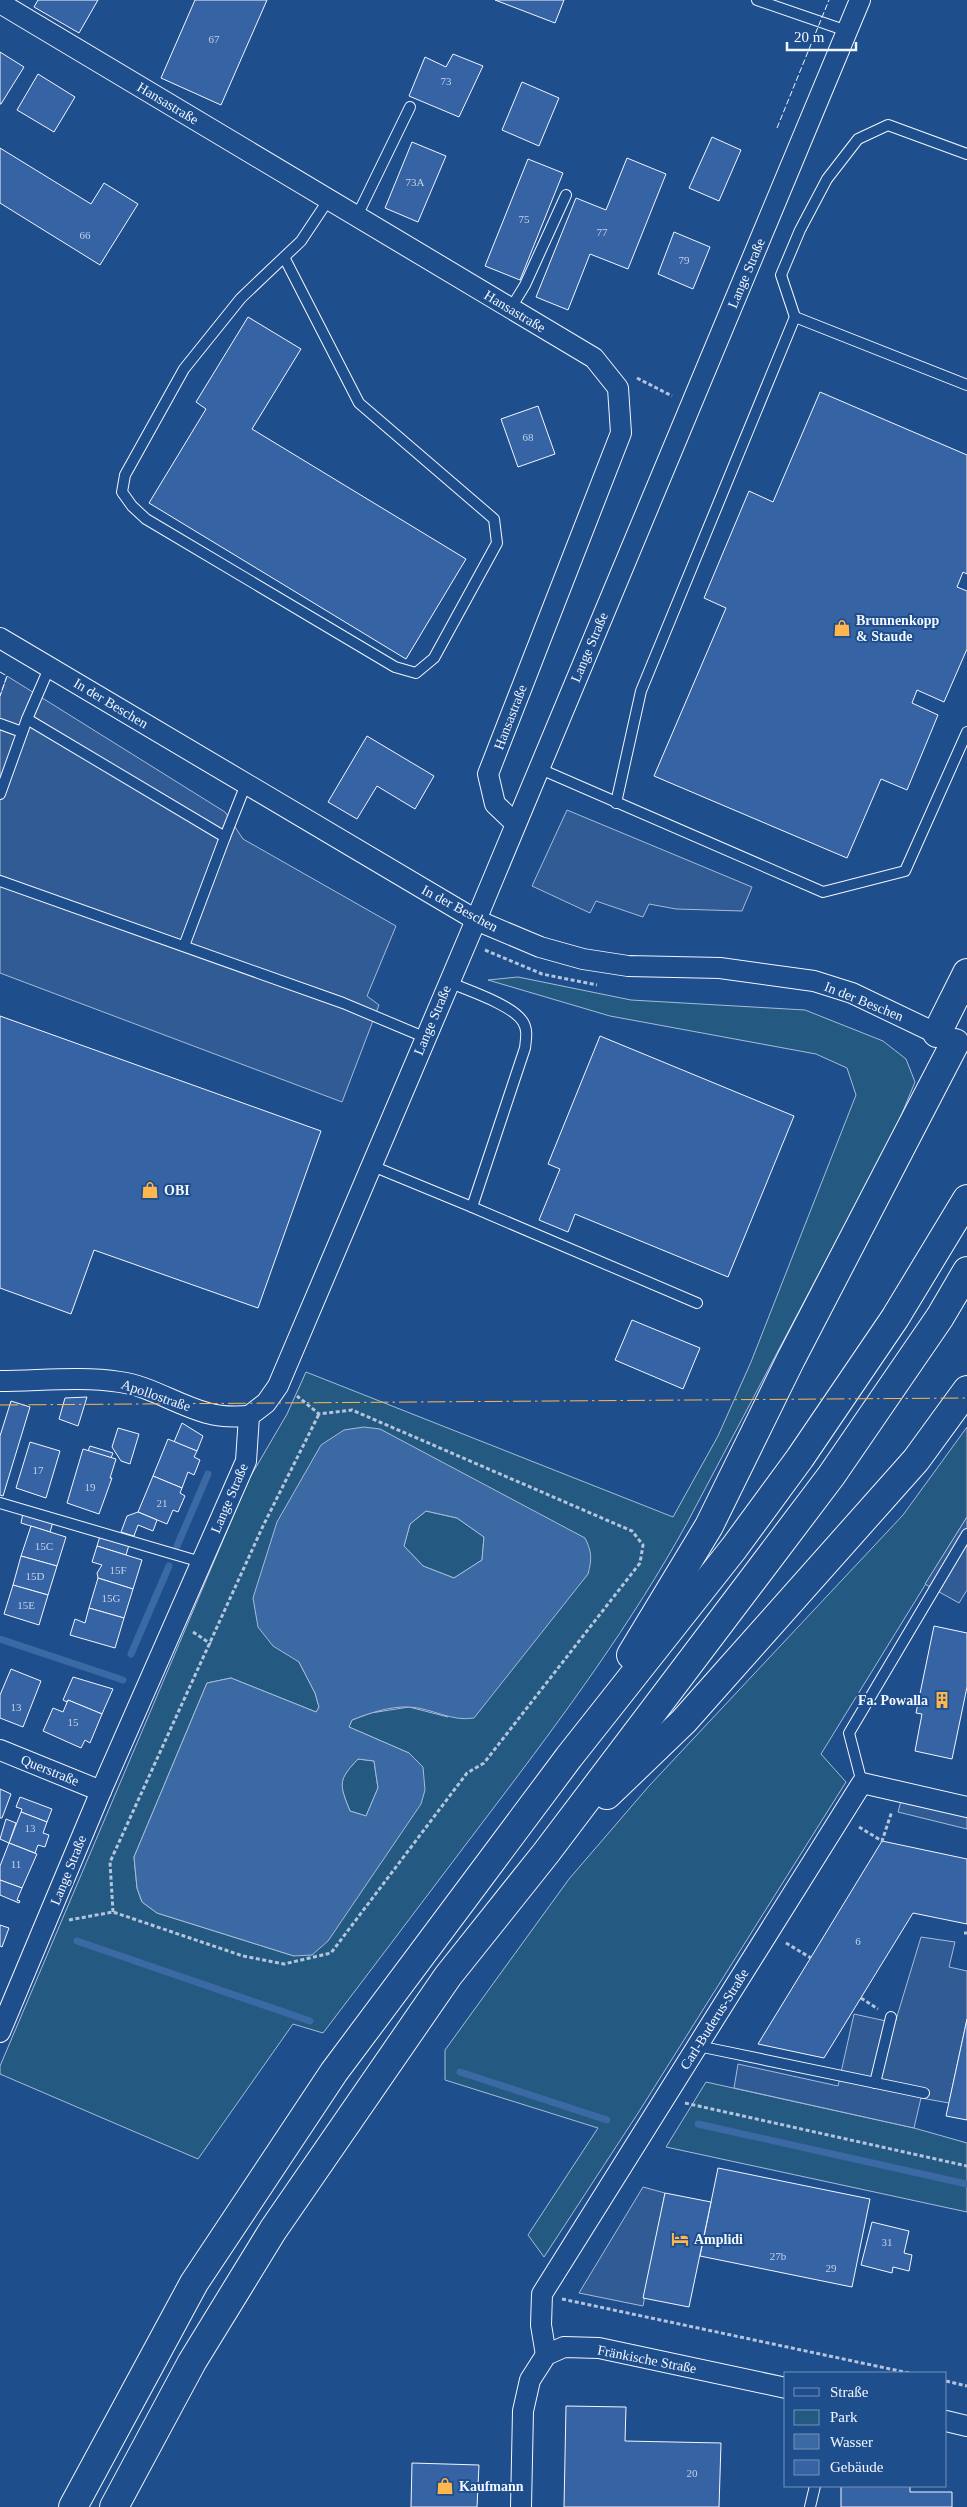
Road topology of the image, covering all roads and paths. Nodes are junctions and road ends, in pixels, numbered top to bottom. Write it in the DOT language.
graph roads {
  1 [pos="757,0"];
  2 [pos="860,0"];
  3 [pos="0,3"];
  4 [pos="847,31"];
  5 [pos="410,107"];
  6 [pos="967,154"];
  7 [pos="566,195"];
  8 [pos="329,199"];
  9 [pos="357,216"];
  10 [pos="284,257"];
  11 [pos="511,308"];
  12 [pos="795,317"];
  13 [pos="967,385"];
  14 [pos="657,389"];
  15 [pos="674,397"];
  16 [pos="0,638"];
  17 [pos="50,666"];
  18 [pos="27,719"];
  19 [pos="0,724"];
  20 [pos="22,732"];
  21 [pos="967,732"];
  22 [pos="538,768"];
  23 [pos="246,784"];
  24 [pos="0,794"];
  25 [pos="616,803"];
  26 [pos="515,823"];
  27 [pos="225,837"];
  28 [pos="0,881"];
  29 [pos="476,920"];
  30 [pos="468,939"];
  31 [pos="184,946"];
  32 [pos="967,974"];
  33 [pos="448,982"];
  34 [pos="599,985"];
  35 [pos="424,1037"];
  36 [pos="953,1041"];
  37 [pos="370,1166"];
  38 [pos="967,1198"];
  39 [pos="472,1207"];
  40 [pos="967,1271"];
  41 [pos="697,1303"];
  42 [pos="1,1385"];
  43 [pos="278,1386"];
  44 [pos="967,1390"];
  45 [pos="319,1414"];
  46 [pos="249,1416"];
  47 [pos="0,1503"];
  48 [pos="967,1534"];
  49 [pos="201,1562"];
  50 [pos="0,1750"];
  51 [pos="569,1757"];
  52 [pos="862,1783"];
  53 [pos="101,1791"];
  54 [pos="899,1791"];
  55 [pos="967,1807"];
  56 [pos="841,1817"];
  57 [pos="546,1853"];
  58 [pos="113,1912"];
  59 [pos="49,1916"];
  60 [pos="768,1932"];
  61 [pos="811,1958"];
  62 [pos="891,2017"];
  63 [pos="0,2032"];
  64 [pos="698,2046"];
  65 [pos="875,2083"];
  66 [pos="924,2093"];
  67 [pos="665,2099"];
  68 [pos="967,2166"];
  69 [pos="542,2294"];
  70 [pos="546,2355"];
  71 [pos="904,2372"];
  72 [pos="947,2381"];
  73 [pos="967,2386"];
  74 [pos="784,2388"];
  75 [pos="947,2421"];
  76 [pos="967,2426"];
  77 [pos="816,2487"];
  78 [pos="73,2507"];
  79 [pos="114,2507"];
  80 [pos="521,2507"];
  81 [pos="810,2507"];
  1 -- 4 [label="lane"];
  2 -- 4 [label="street, Lange Straße"];
  3 -- 8 [label="street, Hansastraße"];
  4 -- 22 [label="street, Lange Straße"];
  5 -- 9 [label="lane"];
  6 -- 12 [label="lane"];
  7 -- 11 [label="lane"];
  8 -- 9 [label="street, Hansastraße"];
  8 -- 10 [label="lane"];
  9 -- 11 [label="street, Hansastraße"];
  10 -- 10 [label="lane"];
  11 -- 26 [label="street, Hansastraße"];
  12 -- 13 [label="lane"];
  12 -- 25 [label="lane"];
  14 -- 15 [label="path"];
  16 -- 17 [label="street, In der Beschen"];
  17 -- 18 [label="lane"];
  17 -- 23 [label="street, In der Beschen"];
  18 -- 20 [label="lane"];
  18 -- 27 [label="lane"];
  19 -- 20 [label="lane"];
  20 -- 24 [label="lane"];
  21 -- 25 [label="lane"];
  22 -- 25 [label="lane"];
  22 -- 26 [label="street, Lange Straße"];
  23 -- 27 [label="lane"];
  23 -- 29 [label="street, In der Beschen"];
  26 -- 29 [label="street, Lange Straße"];
  27 -- 31 [label="lane"];
  28 -- 31 [label="lane"];
  29 -- 30 [label="street, Lange Straße"];
  29 -- 36 [label="street, In der Beschen"];
  30 -- 33 [label="street, Lange Straße"];
  30 -- 34 [label="path"];
  31 -- 35 [label="lane"];
  32 -- 36 [label="highway"];
  33 -- 35 [label="street, Lange Straße"];
  33 -- 39 [label="lane"];
  35 -- 37 [label="street, Lange Straße"];
  36 -- 51 [label="highway"];
  37 -- 39 [label="lane"];
  37 -- 43 [label="street, Lange Straße"];
  38 -- 51 [label="highway"];
  39 -- 41 [label="lane"];
  40 -- 57 [label="highway"];
  42 -- 46 [label="street, Apollostraße"];
  43 -- 45 [label="path"];
  43 -- 46 [label="street, Lange Straße"];
  44 -- 57 [label="highway"];
  45 -- 58 [label="path"];
  45 -- 58 [label="path"];
  46 -- 49 [label="street, Lange Straße"];
  47 -- 49 [label="lane"];
  48 -- 52 [label="lane"];
  49 -- 53 [label="street, Lange Straße"];
  50 -- 53 [label="street, Querstraße"];
  51 -- 78 [label="highway"];
  52 -- 54 [label="street"];
  52 -- 56 [label="street, Carl-Buderus-Straße"];
  53 -- 59 [label="street, Lange Straße"];
  54 -- 55 [label="street"];
  54 -- 56 [label="path"];
  56 -- 60 [label="street, Carl-Buderus-Straße"];
  57 -- 79 [label="highway"];
  58 -- 59 [label="path"];
  59 -- 63 [label="street, Lange Straße"];
  60 -- 61 [label="path"];
  60 -- 64 [label="street, Carl-Buderus-Straße"];
  62 -- 65 [label="lane"];
  64 -- 65 [label="lane"];
  64 -- 67 [label="street, Carl-Buderus-Straße"];
  65 -- 66 [label="lane"];
  67 -- 68 [label="path"];
  67 -- 69 [label="street, Carl-Buderus-Straße"];
  69 -- 70 [label="street"];
  69 -- 71 [label="path"];
  70 -- 74 [label="street, Fränkische Straße"];
  70 -- 80 [label="street"];
  72 -- 73 [label="path"];
  75 -- 76 [label="street"];
  77 -- 81 [label="lane"];
}
